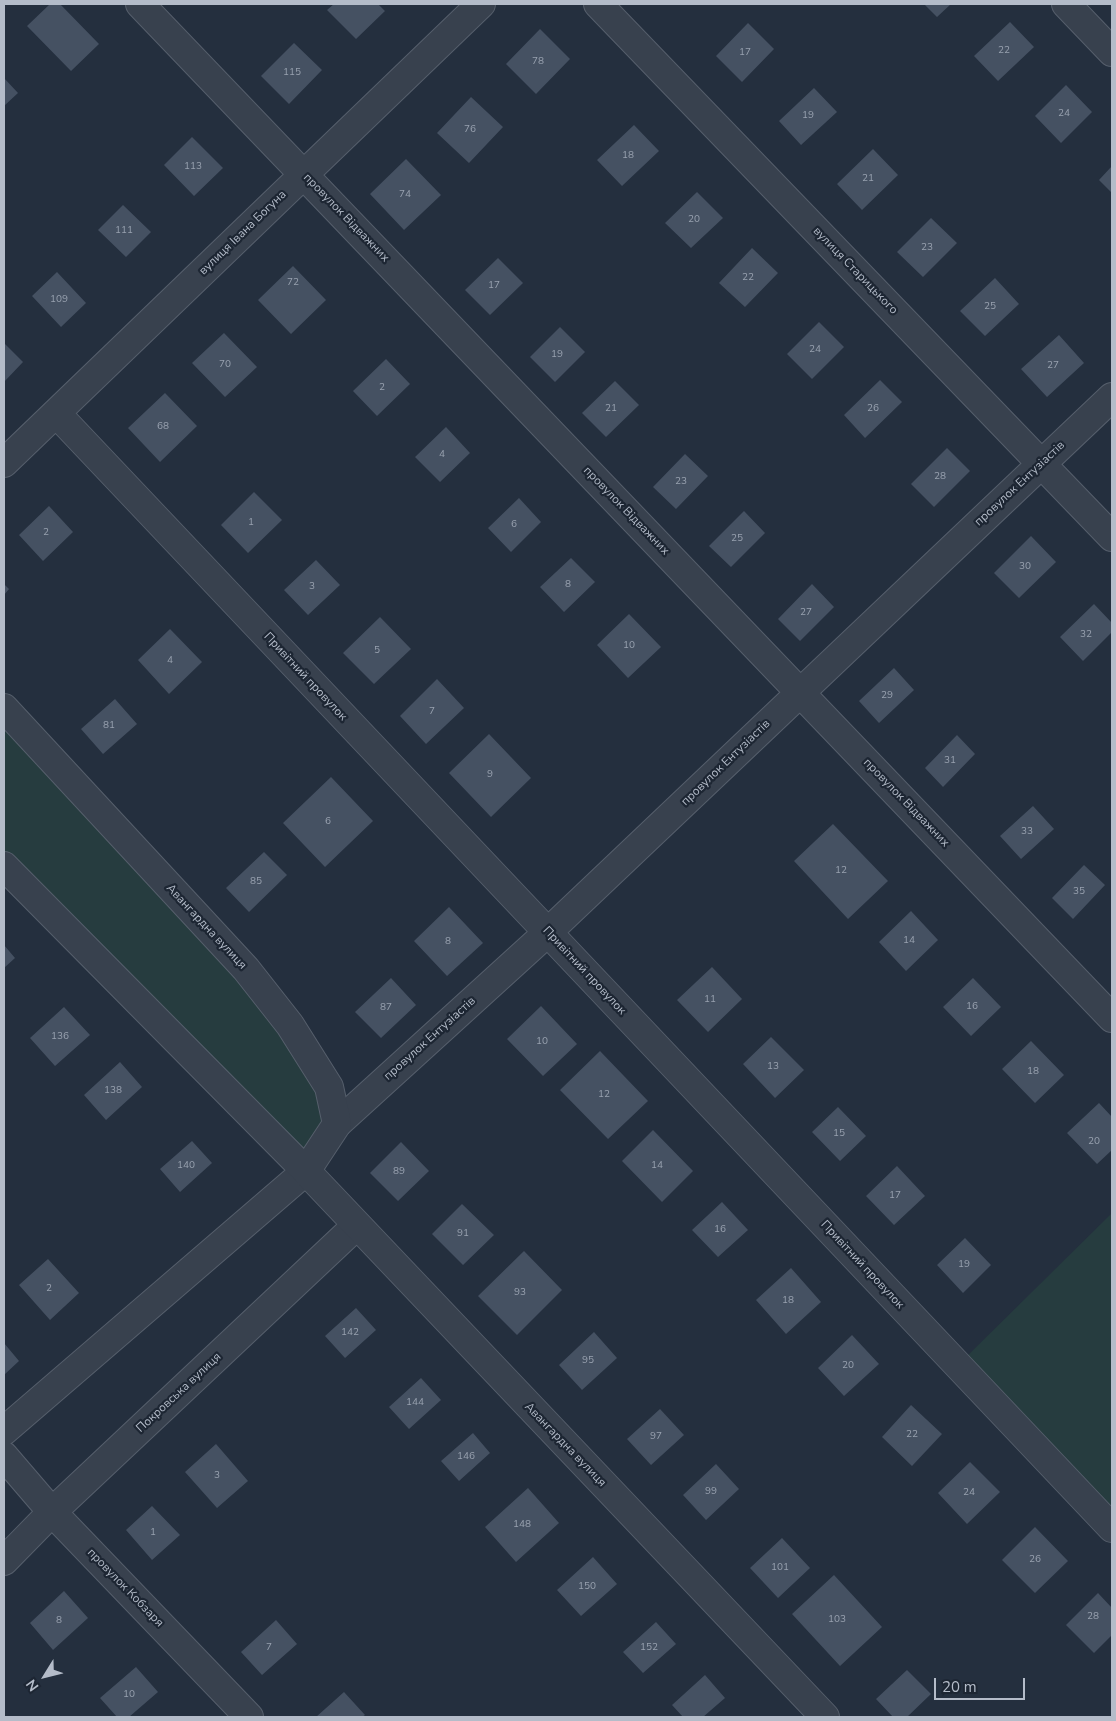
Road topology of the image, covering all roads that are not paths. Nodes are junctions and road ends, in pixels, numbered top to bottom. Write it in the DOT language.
graph roads {
  1 [pos="140,4"];
  2 [pos="481,4"];
  3 [pos="598,4"];
  4 [pos="1066,4"];
  5 [pos="1112,52"];
  6 [pos="304,174"];
  7 [pos="1112,397"];
  8 [pos="56,413"];
  9 [pos="4,463"];
  10 [pos="1041,464"];
  11 [pos="1112,538"];
  12 [pos="800,693"];
  13 [pos="4,708"];
  14 [pos="4,866"];
  15 [pos="547,933"];
  16 [pos="1112,1018"];
  17 [pos="337,1124"];
  18 [pos="306,1172"];
  19 [pos="356,1226"];
  20 [pos="4,1431"];
  21 [pos="4,1456"];
  22 [pos="52,1512"];
  23 [pos="1112,1528"];
  24 [pos="4,1561"];
  25 [pos="249,1717"];
  26 [pos="825,1717"];
  1 -- 6 [label="street, провулок Відважних"];
  2 -- 6 [label="street, вулиця Івана Богуна"];
  3 -- 10 [label="street, вулиця Старицького"];
  4 -- 5 [label="street"];
  6 -- 8 [label="street, вулиця Івана Богуна"];
  6 -- 12 [label="street, провулок Відважних"];
  7 -- 10 [label="street, провулок Ентузіастів"];
  8 -- 9 [label="street, вулиця Івана Богуна"];
  8 -- 15 [label="street, Привітний провулок"];
  10 -- 11 [label="street, вулиця Старицького"];
  10 -- 12 [label="street, провулок Ентузіастів"];
  12 -- 15 [label="street, провулок Ентузіастів"];
  12 -- 16 [label="street, провулок Відважних"];
  13 -- 17 [label="street, Авангардна вулиця"];
  14 -- 18 [label="street, Авангардна вулиця"];
  15 -- 17 [label="street, провулок Ентузіастів"];
  15 -- 23 [label="street, Привітний провулок"];
  17 -- 18 [label="street"];
  18 -- 19 [label="street, Авангардна вулиця"];
  18 -- 20 [label="street"];
  19 -- 22 [label="street, Покровська вулиця"];
  19 -- 26 [label="street, Авангардна вулиця"];
  21 -- 22 [label="street, провулок Кобзаря"];
  22 -- 24 [label="street, Покровська вулиця"];
  22 -- 25 [label="street, провулок Кобзаря"];
}
